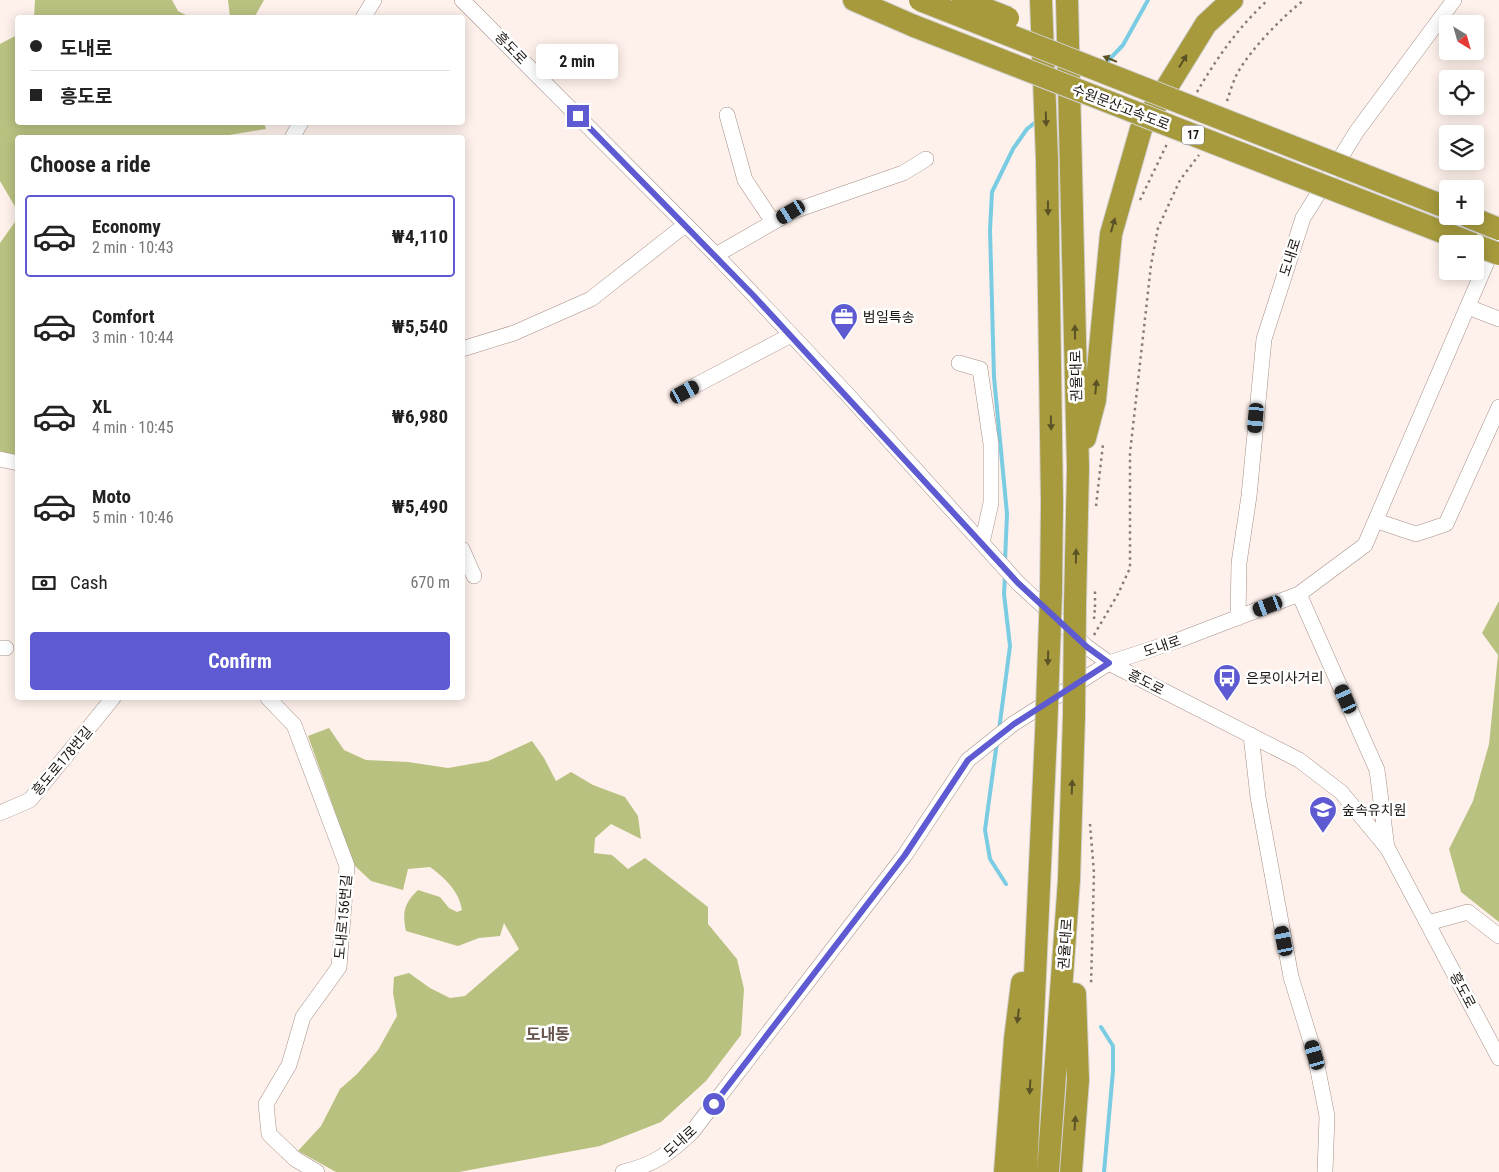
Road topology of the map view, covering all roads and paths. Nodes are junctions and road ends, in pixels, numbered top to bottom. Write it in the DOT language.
graph roads {
  1 [pos="374,0"];
  2 [pos="462,0"];
  3 [pos="854,0"];
  4 [pos="920,0"];
  5 [pos="963,0"];
  6 [pos="1041,0"];
  7 [pos="1067,0"];
  8 [pos="1232,0"];
  9 [pos="1268,0"];
  10 [pos="1304,0"];
  11 [pos="1454,0"];
  12 [pos="365,15"];
  13 [pos="1194,98"];
  14 [pos="1224,109"];
  15 [pos="727,115"];
  16 [pos="1171,137"];
  17 [pos="1201,153"];
  18 [pos="926,159"];
  19 [pos="1439,190"];
  20 [pos="1439,204"];
  21 [pos="1137,207"];
  22 [pos="1484,209"];
  23 [pos="1499,215"];
  24 [pos="772,222"];
  25 [pos="1484,223"];
  26 [pos="685,225"];
  27 [pos="1499,229"];
  28 [pos="1499,234"];
  29 [pos="1451,235"];
  30 [pos="1484,248"];
  31 [pos="1499,254"];
  32 [pos="716,256"];
  33 [pos="1468,307"];
  34 [pos="1499,319"];
  35 [pos="791,335"];
  36 [pos="465,348"];
  37 [pos="959,363"];
  38 [pos="685,392"];
  39 [pos="1499,407"];
  40 [pos="1104,434"];
  41 [pos="0,459"];
  42 [pos="15,462"];
  43 [pos="1078,468"];
  44 [pos="1096,512"];
  45 [pos="1377,520"];
  46 [pos="985,546"];
  47 [pos="465,556"];
  48 [pos="474,576"];
  49 [pos="1095,588"];
  50 [pos="1299,594"];
  51 [pos="1085,606"];
  52 [pos="1238,618"];
  53 [pos="1087,647"];
  54 [pos="1109,663"];
  55 [pos="113,700"];
  56 [pos="270,700"];
  57 [pos="1250,736"];
  58 [pos="0,813"];
  59 [pos="1089,819"];
  60 [pos="1042,828"];
  61 [pos="1071,836"];
  62 [pos="1388,849"];
  63 [pos="1428,923"];
  64 [pos="1499,936"];
  65 [pos="1090,993"];
  66 [pos="1499,1058"];
  67 [pos="317,1172"];
  68 [pos="623,1172"];
  69 [pos="1005,1172"];
  70 [pos="1026,1172"];
  71 [pos="1048,1172"];
  72 [pos="1071,1172"];
  73 [pos="1325,1172"];
  1 -- 12 [label="street"];
  2 -- 26 [label="street, 흥도로"];
  3 -- 29 [label="highway, 수원문산고속도로 / 17, bridge"];
  4 -- 20 [label="highway, 수원문산고속도로 / 17, bridge"];
  19 -- 5 [label="highway, one-way, bridge"];
  6 -- 60 [label="highway, 권율대로, one-way, bridge"];
  43 -- 7 [label="highway, 권율대로, one-way, bridge"];
  43 -- 8 [label="highway, one-way"];
  9 -- 13 [label="path"];
  10 -- 14 [label="path"];
  11 -- 52 [label="street, 도내로"];
  15 -- 24 [label="street"];
  16 -- 21 [label="path"];
  17 -- 53 [label="path"];
  18 -- 24 [label="street"];
  22 -- 23 [label="highway"];
  24 -- 32 [label="street"];
  25 -- 27 [label="highway"];
  26 -- 32 [label="street, 흥도로"];
  26 -- 36 [label="street"];
  28 -- 33 [label="street, 도내로"];
  30 -- 31 [label="highway, 수원문산고속도로 / 17, bridge"];
  32 -- 35 [label="street, 흥도로"];
  33 -- 34 [label="street"];
  33 -- 45 [label="street, 도내로"];
  35 -- 38 [label="street"];
  35 -- 46 [label="street, 흥도로"];
  37 -- 46 [label="street"];
  39 -- 45 [label="street"];
  40 -- 44 [label="path"];
  41 -- 42 [label="street"];
  51 -- 43 [label="highway, 권율대로, one-way"];
  45 -- 50 [label="street, 도내로"];
  46 -- 53 [label="street, 흥도로"];
  47 -- 48 [label="street"];
  49 -- 51 [label="path"];
  50 -- 52 [label="street, 도내로"];
  50 -- 62 [label="street"];
  61 -- 51 [label="highway, 권율대로, one-way, bridge"];
  52 -- 54 [label="street, 도내로"];
  53 -- 54 [label="street, 흥도로"];
  54 -- 57 [label="street, 흥도로"];
  54 -- 68 [label="street, 도내로"];
  55 -- 58 [label="street, 흥도로178번길"];
  56 -- 67 [label="street, 도내로156번길"];
  57 -- 62 [label="street, 흥도로"];
  57 -- 73 [label="street"];
  59 -- 65 [label="path"];
  60 -- 69 [label="highway, one-way"];
  60 -- 70 [label="highway, 권율대로, one-way"];
  61 -- 71 [label="highway, 권율대로"];
  72 -- 61 [label="highway, one-way"];
  62 -- 63 [label="street, 흥도로"];
  63 -- 64 [label="street"];
  63 -- 66 [label="street, 흥도로"];
}
